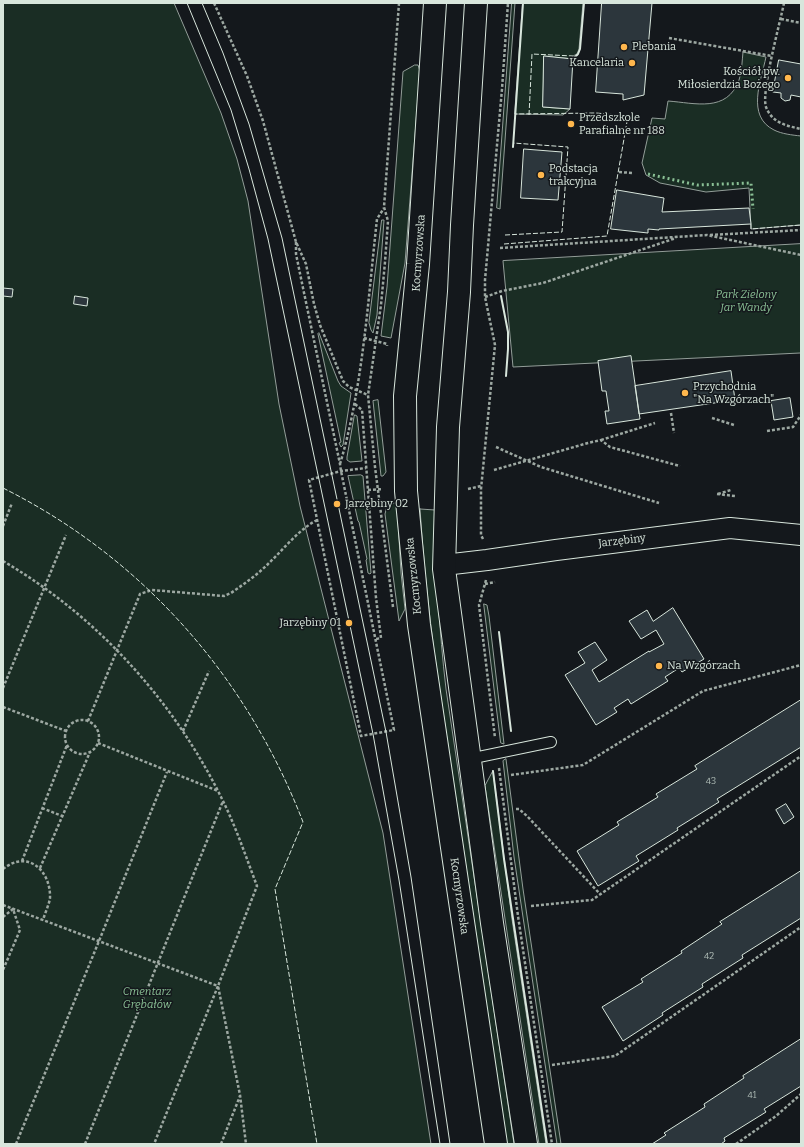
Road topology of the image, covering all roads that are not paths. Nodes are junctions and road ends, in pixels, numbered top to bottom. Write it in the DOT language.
graph roads {
  1 [pos="435,3"];
  2 [pos="476,3"];
  3 [pos="801,535"];
  4 [pos="444,565"];
  5 [pos="551,742"];
  6 [pos="469,759"];
  7 [pos="496,1144"];
  8 [pos="526,1144"];
  1 -- 7 [label="main road, Kocmyrzowska"];
  2 -- 4 [label="main road"];
  3 -- 4 [label="street, Jarzębiny"];
  4 -- 6 [label="main road"];
  5 -- 6 [label="lane"];
  6 -- 8 [label="main road"];
}
